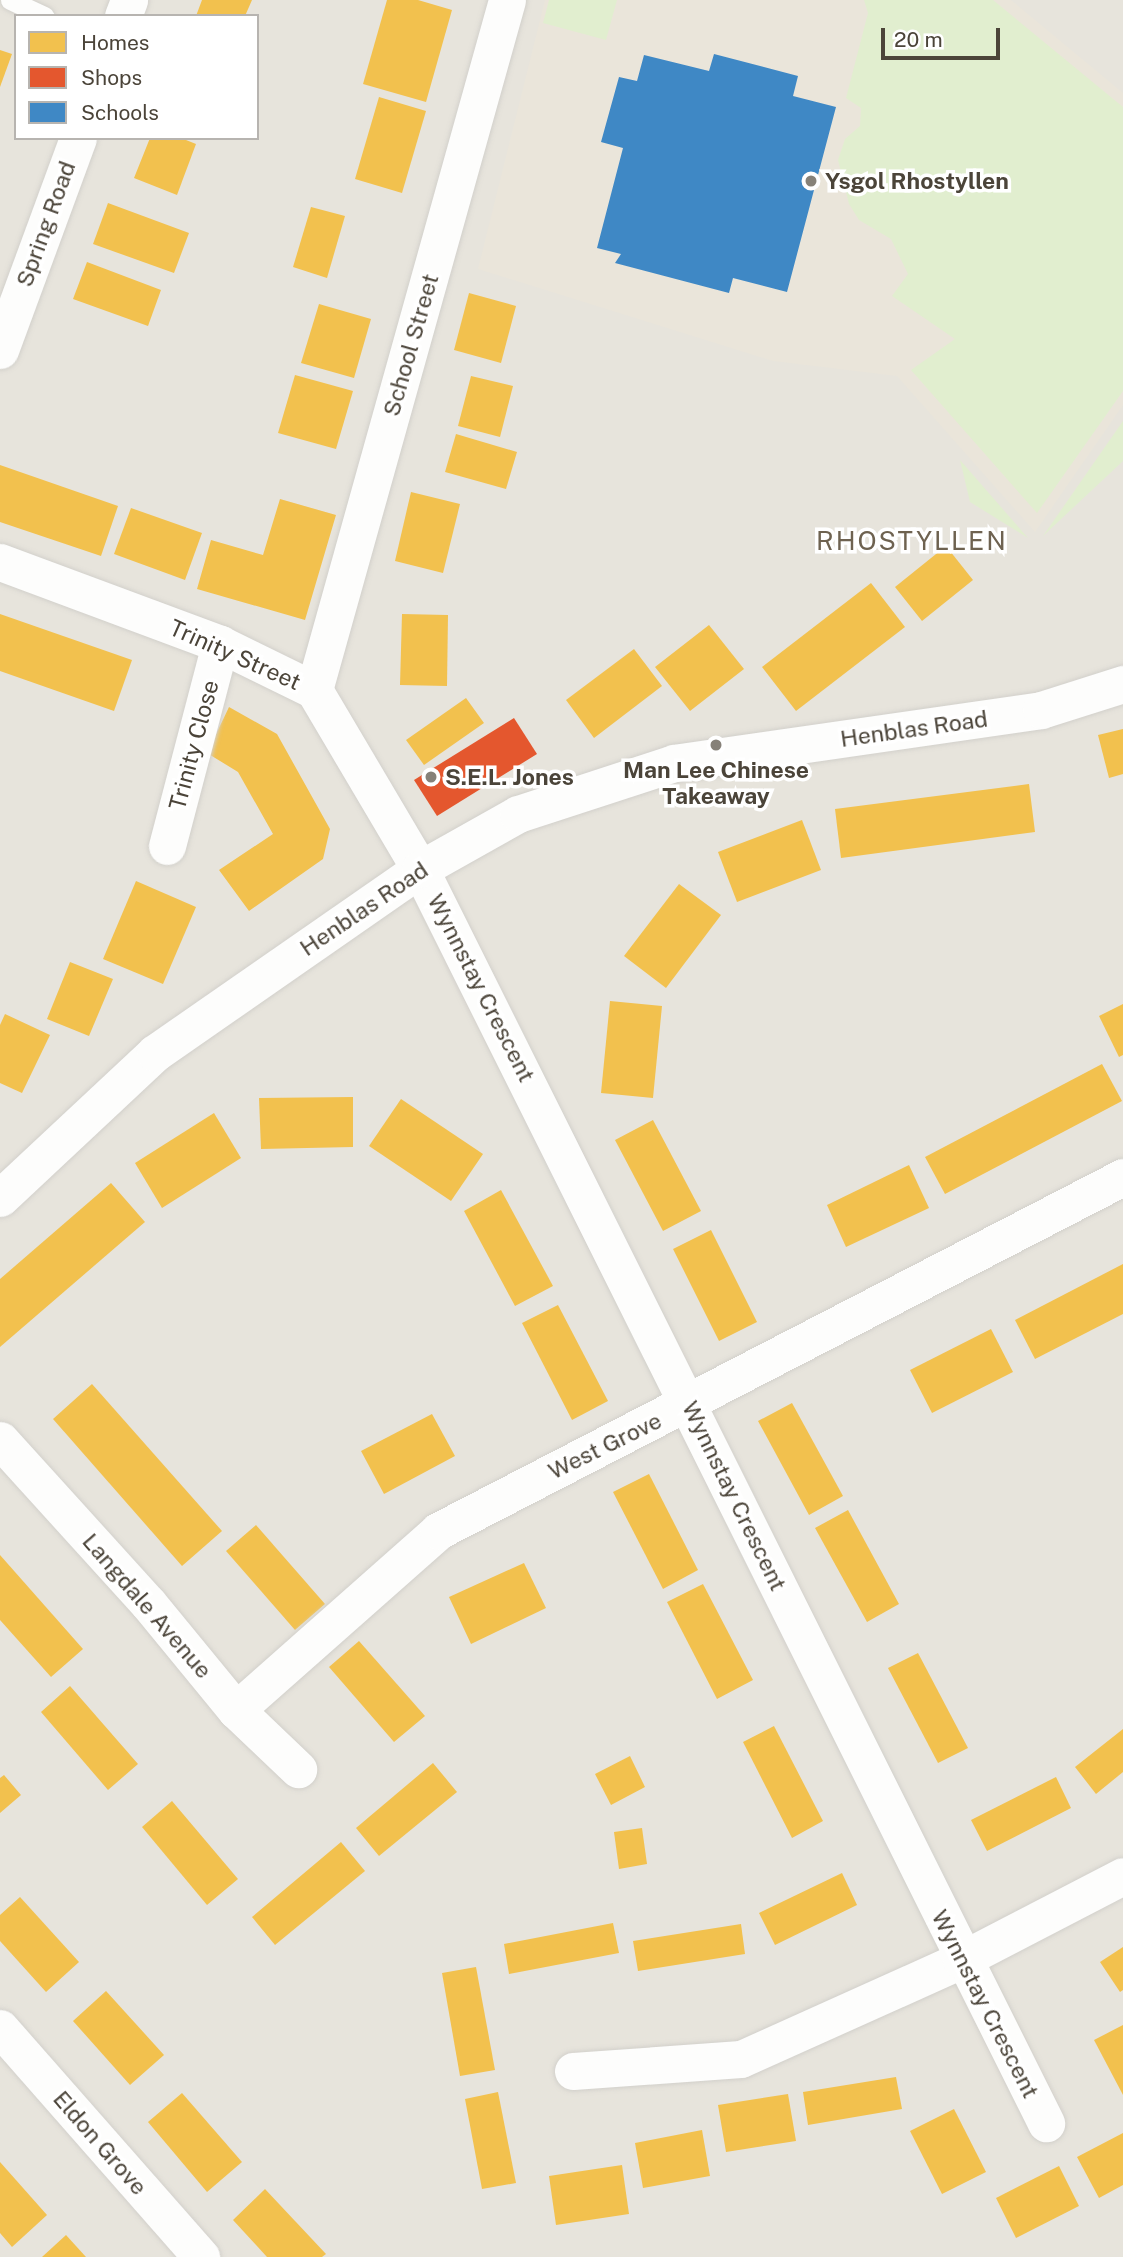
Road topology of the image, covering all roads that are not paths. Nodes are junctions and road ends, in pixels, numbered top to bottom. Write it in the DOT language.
graph roads {
  1 [pos="10,0"];
  2 [pos="507,0"];
  3 [pos="40,14"];
  4 [pos="77,140"];
  5 [pos="0,350"];
  6 [pos="0,562"];
  7 [pos="220,644"];
  8 [pos="1123,684"];
  9 [pos="314,690"];
  10 [pos="167,846"];
  11 [pos="421,869"];
  12 [pos="1123,1177"];
  13 [pos="0,1198"];
  14 [pos="689,1404"];
  15 [pos="0,1440"];
  16 [pos="236,1710"];
  17 [pos="299,1769"];
  18 [pos="1123,1875"];
  19 [pos="961,1960"];
  20 [pos="0,2028"];
  21 [pos="573,2071"];
  22 [pos="1046,2123"];
  23 [pos="201,2257"];
  1 -- 3 [label="lane"];
  2 -- 9 [label="street, School Street"];
  4 -- 5 [label="street, Spring Road"];
  6 -- 7 [label="street, Trinity Street"];
  7 -- 9 [label="street, Trinity Street"];
  7 -- 10 [label="street, Trinity Close"];
  8 -- 11 [label="street, Henblas Road"];
  9 -- 11 [label="street, Trinity Street"];
  11 -- 13 [label="street, Henblas Road"];
  11 -- 14 [label="street, Wynnstay Crescent"];
  12 -- 14 [label="street, West Grove"];
  14 -- 16 [label="street, West Grove"];
  14 -- 19 [label="street, Wynnstay Crescent"];
  15 -- 16 [label="street, Langdale Avenue"];
  16 -- 17 [label="street, Langdale Avenue"];
  18 -- 19 [label="street"];
  19 -- 21 [label="street"];
  19 -- 22 [label="street, Wynnstay Crescent"];
  20 -- 23 [label="street, Eldon Grove"];
}
